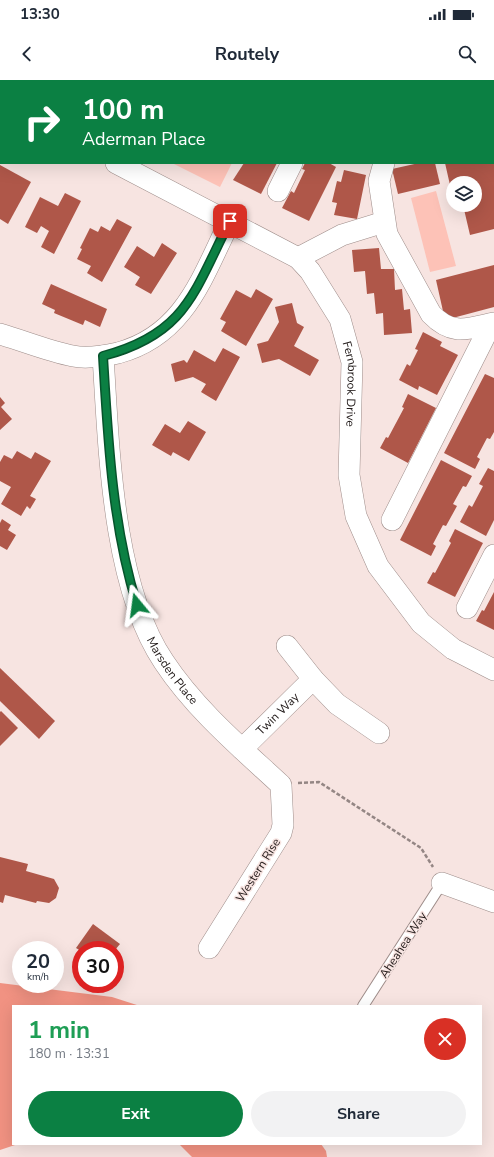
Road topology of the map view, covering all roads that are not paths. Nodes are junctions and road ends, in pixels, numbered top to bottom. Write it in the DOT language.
graph roads {
  1 [pos="118,164"];
  2 [pos="292,164"];
  3 [pos="384,164"];
  4 [pos="278,191"];
  5 [pos="230,221"];
  6 [pos="385,228"];
  7 [pos="304,265"];
  8 [pos="492,323"];
  9 [pos="0,334"];
  10 [pos="103,356"];
  11 [pos="392,520"];
  12 [pos="494,556"];
  13 [pos="467,608"];
  14 [pos="287,646"];
  15 [pos="494,670"];
  16 [pos="313,679"];
  17 [pos="379,734"];
  18 [pos="242,749"];
  19 [pos="281,785"];
  20 [pos="442,883"];
  21 [pos="494,902"];
  22 [pos="209,948"];
  23 [pos="364,1005"];
  1 -- 5 [label="street, Fernbrook Drive"];
  2 -- 4 [label="street"];
  3 -- 6 [label="street"];
  5 -- 7 [label="street, Fernbrook Drive"];
  5 -- 10 [label="street"];
  6 -- 7 [label="street"];
  6 -- 8 [label="street"];
  7 -- 15 [label="street, Fernbrook Drive"];
  8 -- 11 [label="street"];
  9 -- 10 [label="street"];
  10 -- 18 [label="street, Marsden Place"];
  12 -- 13 [label="street"];
  14 -- 16 [label="street"];
  16 -- 17 [label="street"];
  16 -- 18 [label="street, Twin Way"];
  18 -- 19 [label="street, Marsden Place"];
  19 -- 22 [label="street, Western Rise"];
  20 -- 21 [label="street"];
  20 -- 23 [label="lane, Aheahea Way"];
}
